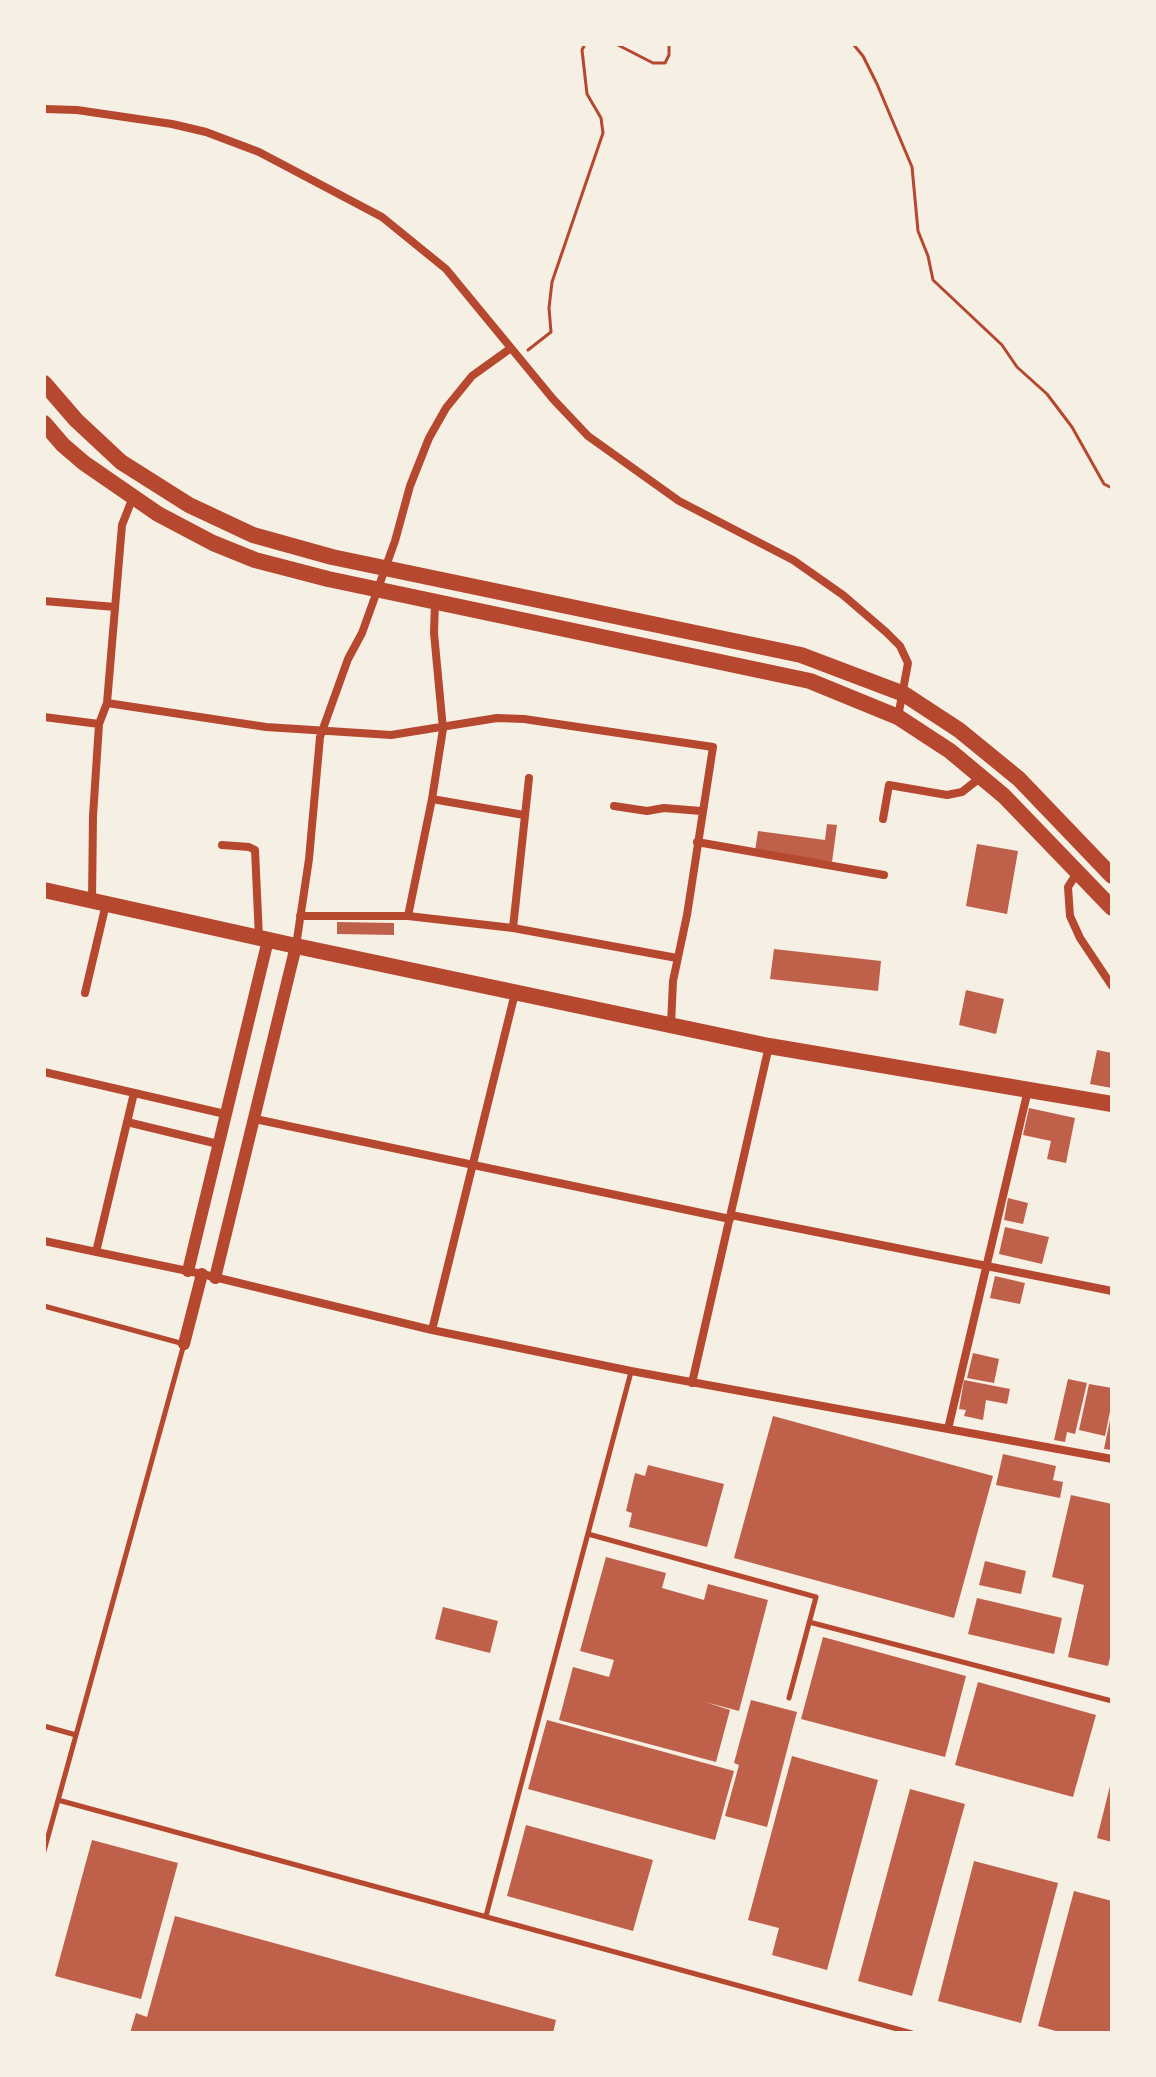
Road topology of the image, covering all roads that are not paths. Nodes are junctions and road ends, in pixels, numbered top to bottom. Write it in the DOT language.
graph roads {
  1 [pos="44,109"];
  2 [pos="511,348"];
  3 [pos="44,383"];
  4 [pos="44,423"];
  5 [pos="133,497"];
  6 [pos="384,568"];
  7 [pos="376,589"];
  8 [pos="44,601"];
  9 [pos="435,601"];
  10 [pos="115,607"];
  11 [pos="904,694"];
  12 [pos="107,703"];
  13 [pos="44,717"];
  14 [pos="898,717"];
  15 [pos="99,724"];
  16 [pos="443,729"];
  17 [pos="323,730"];
  18 [pos="981,777"];
  19 [pos="529,778"];
  20 [pos="432,799"];
  21 [pos="614,806"];
  22 [pos="701,811"];
  23 [pos="524,815"];
  24 [pos="883,819"];
  25 [pos="697,842"];
  26 [pos="222,845"];
  27 [pos="1078,872"];
  28 [pos="884,875"];
  29 [pos="1112,876"];
  30 [pos="44,890"];
  31 [pos="99,902"];
  32 [pos="1112,908"];
  33 [pos="300,916"];
  34 [pos="408,916"];
  35 [pos="513,928"];
  36 [pos="263,939"];
  37 [pos="296,946"];
  38 [pos="677,958"];
  39 [pos="1112,986"];
  40 [pos="85,993"];
  41 [pos="515,993"];
  42 [pos="671,1025"];
  43 [pos="769,1046"];
  44 [pos="44,1072"];
  45 [pos="1028,1090"];
  46 [pos="134,1093"];
  47 [pos="1112,1104"];
  48 [pos="225,1114"];
  49 [pos="255,1119"];
  50 [pos="127,1122"];
  51 [pos="218,1144"];
  52 [pos="473,1166"];
  53 [pos="730,1217"];
  54 [pos="44,1241"];
  55 [pos="96,1252"];
  56 [pos="987,1265"];
  57 [pos="188,1271"];
  58 [pos="202,1274"];
  59 [pos="215,1278"];
  60 [pos="1112,1291"];
  61 [pos="44,1306"];
  62 [pos="432,1330"];
  63 [pos="184,1344"];
  64 [pos="631,1371"];
  65 [pos="692,1383"];
  66 [pos="948,1429"];
  67 [pos="1112,1459"];
  68 [pos="588,1534"];
  69 [pos="809,1622"];
  70 [pos="789,1698"];
  71 [pos="1112,1701"];
  72 [pos="44,1726"];
  73 [pos="76,1735"];
  74 [pos="58,1800"];
  75 [pos="44,1851"];
  76 [pos="486,1916"];
  77 [pos="912,2033"];
  1 -- 2 [label="street"];
  2 -- 6 [label="street"];
  2 -- 11 [label="street"];
  3 -- 6 [label="main road"];
  4 -- 5 [label="main road"];
  5 -- 7 [label="main road"];
  5 -- 10 [label="street"];
  6 -- 7 [label="street"];
  6 -- 11 [label="main road"];
  7 -- 9 [label="main road"];
  7 -- 17 [label="street"];
  8 -- 10 [label="street"];
  9 -- 14 [label="main road"];
  9 -- 16 [label="street"];
  10 -- 12 [label="street"];
  11 -- 14 [label="street"];
  11 -- 29 [label="main road"];
  12 -- 15 [label="street"];
  12 -- 17 [label="street"];
  13 -- 15 [label="street"];
  14 -- 18 [label="main road"];
  15 -- 31 [label="street"];
  16 -- 17 [label="street"];
  16 -- 20 [label="street"];
  16 -- 22 [label="street"];
  17 -- 33 [label="street"];
  18 -- 24 [label="street"];
  18 -- 27 [label="main road"];
  19 -- 23 [label="street"];
  20 -- 23 [label="street"];
  20 -- 34 [label="street"];
  21 -- 22 [label="street"];
  22 -- 25 [label="street"];
  23 -- 35 [label="street"];
  25 -- 28 [label="street"];
  25 -- 38 [label="street"];
  26 -- 36 [label="street"];
  27 -- 32 [label="main road"];
  27 -- 39 [label="street"];
  30 -- 31 [label="main road"];
  31 -- 36 [label="main road"];
  31 -- 40 [label="street"];
  33 -- 34 [label="street"];
  33 -- 37 [label="street"];
  34 -- 35 [label="street"];
  35 -- 38 [label="street"];
  36 -- 37 [label="main road"];
  36 -- 48 [label="street"];
  37 -- 41 [label="main road"];
  37 -- 49 [label="street"];
  38 -- 42 [label="street"];
  41 -- 42 [label="main road"];
  41 -- 52 [label="street"];
  42 -- 43 [label="main road"];
  43 -- 45 [label="main road"];
  43 -- 53 [label="street"];
  44 -- 46 [label="street"];
  45 -- 47 [label="main road"];
  45 -- 56 [label="street"];
  46 -- 48 [label="street"];
  46 -- 50 [label="street"];
  48 -- 51 [label="street"];
  49 -- 52 [label="street"];
  49 -- 59 [label="street"];
  50 -- 51 [label="street"];
  50 -- 55 [label="street"];
  51 -- 57 [label="street"];
  52 -- 53 [label="street"];
  52 -- 62 [label="street"];
  53 -- 56 [label="street"];
  53 -- 65 [label="street"];
  54 -- 55 [label="street"];
  55 -- 57 [label="street"];
  56 -- 60 [label="street"];
  56 -- 66 [label="street"];
  57 -- 58 [label="street"];
  58 -- 59 [label="street"];
  58 -- 63 [label="street"];
  59 -- 62 [label="street"];
  61 -- 63 [label="lane"];
  62 -- 64 [label="street"];
  63 -- 73 [label="lane"];
  64 -- 65 [label="street"];
  64 -- 68 [label="lane"];
  65 -- 66 [label="street"];
  66 -- 67 [label="street"];
  68 -- 69 [label="lane"];
  68 -- 76 [label="lane"];
  69 -- 70 [label="lane"];
  69 -- 71 [label="lane"];
  72 -- 73 [label="lane"];
  73 -- 74 [label="lane"];
  74 -- 75 [label="lane"];
  74 -- 76 [label="lane"];
  76 -- 77 [label="lane"];
}
